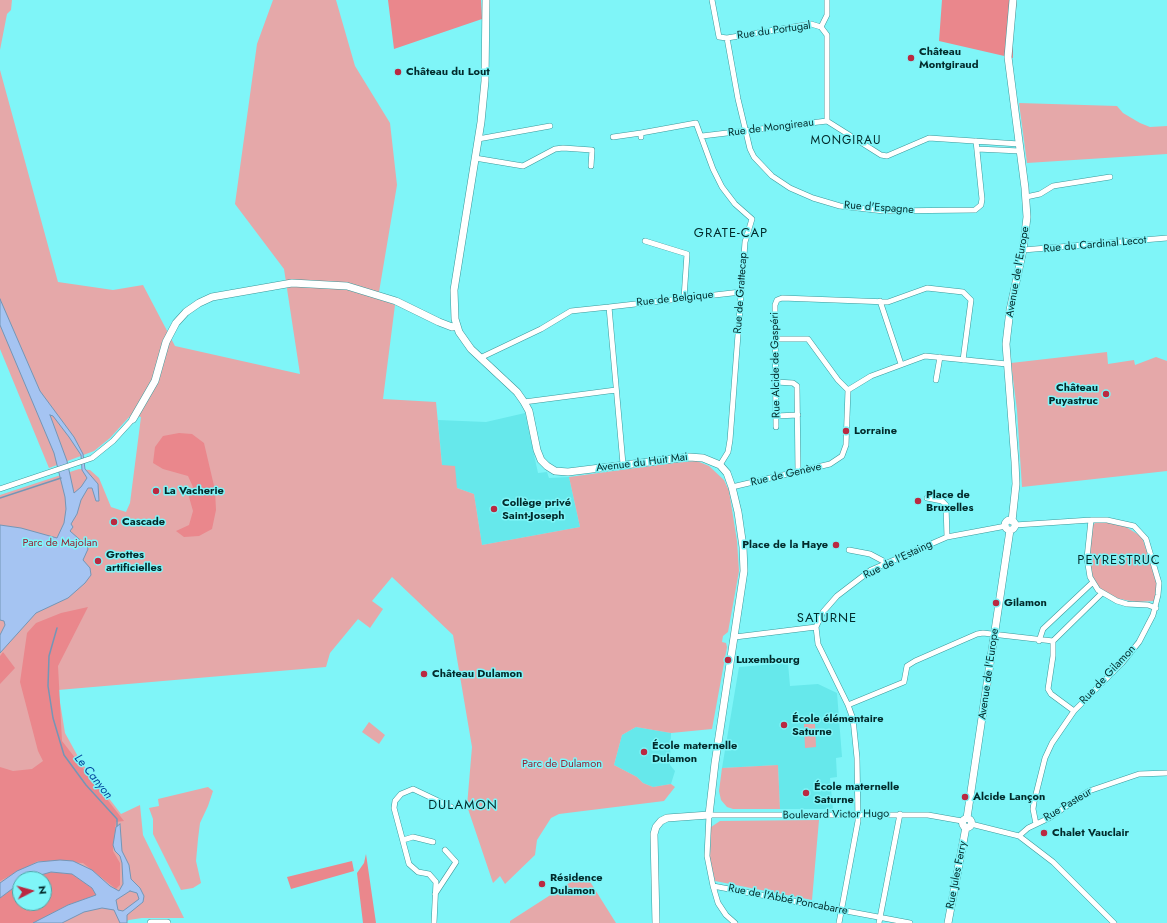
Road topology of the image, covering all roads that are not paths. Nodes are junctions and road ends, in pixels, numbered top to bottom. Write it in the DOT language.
graph roads {
  1 [pos="486,0"];
  2 [pos="712,0"];
  3 [pos="827,0"];
  4 [pos="1014,0"];
  5 [pos="821,27"];
  6 [pos="727,38"];
  7 [pos="827,121"];
  8 [pos="550,126"];
  9 [pos="746,131"];
  10 [pos="702,136"];
  11 [pos="613,137"];
  12 [pos="478,140"];
  13 [pos="976,142"];
  14 [pos="1020,147"];
  15 [pos="977,149"];
  16 [pos="475,158"];
  17 [pos="591,166"];
  18 [pos="1110,178"];
  19 [pos="1026,197"];
  20 [pos="1167,238"];
  21 [pos="645,241"];
  22 [pos="1023,250"];
  23 [pos="741,292"];
  24 [pos="684,298"];
  25 [pos="880,301"];
  26 [pos="609,307"];
  27 [pos="456,326"];
  28 [pos="776,339"];
  29 [pos="940,357"];
  30 [pos="480,358"];
  31 [pos="963,360"];
  32 [pos="901,364"];
  33 [pos="1007,364"];
  34 [pos="936,380"];
  35 [pos="776,382"];
  36 [pos="616,390"];
  37 [pos="848,390"];
  38 [pos="524,402"];
  39 [pos="798,415"];
  40 [pos="776,416"];
  41 [pos="133,419"];
  42 [pos="776,427"];
  43 [pos="623,464"];
  44 [pos="720,465"];
  45 [pos="798,472"];
  46 [pos="732,487"];
  47 [pos="0,490"];
  48 [pos="927,498"];
  49 [pos="1091,520"];
  50 [pos="1011,526"];
  51 [pos="947,537"];
  52 [pos="849,550"];
  53 [pos="887,563"];
  54 [pos="1093,582"];
  55 [pos="1102,593"];
  56 [pos="1156,608"];
  57 [pos="816,627"];
  58 [pos="995,634"];
  59 [pos="735,637"];
  60 [pos="1039,641"];
  61 [pos="1053,641"];
  62 [pos="848,705"];
  63 [pos="1074,711"];
  64 [pos="1167,773"];
  65 [pos="451,807"];
  66 [pos="900,814"];
  67 [pos="709,815"];
  68 [pos="858,815"];
  69 [pos="967,823"];
  70 [pos="1036,824"];
  71 [pos="1019,836"];
  72 [pos="403,840"];
  73 [pos="433,842"];
  74 [pos="445,850"];
  75 [pos="713,886"];
  76 [pos="434,895"];
  77 [pos="842,910"];
  78 [pos="879,920"];
  79 [pos="151,923"];
  80 [pos="167,923"];
  81 [pos="434,923"];
  82 [pos="656,923"];
  83 [pos="735,923"];
  84 [pos="840,923"];
  85 [pos="910,923"];
  86 [pos="948,923"];
  87 [pos="1114,923"];
  1 -- 12 [label="street, Avenue du Huit Mai"];
  2 -- 6 [label="street, Rue du Portugal"];
  3 -- 5 [label="street, Rue du Portugal"];
  4 -- 14 [label="street, Avenue de l'Europe"];
  5 -- 6 [label="street, Rue du Portugal"];
  5 -- 7 [label="street, Rue du Portugal"];
  6 -- 9 [label="street, Rue du Portugal"];
  7 -- 9 [label="street, Rue de Mongireau"];
  7 -- 13 [label="street, Rue de Mongireau"];
  8 -- 12 [label="street"];
  9 -- 10 [label="street, Rue de Mongireau"];
  9 -- 15 [label="street, Rue d'Espagne"];
  10 -- 11 [label="street"];
  10 -- 23 [label="street, Rue de Grattecap"];
  12 -- 16 [label="street, Avenue du Huit Mai"];
  13 -- 14 [label="street, Rue de Mongireau"];
  13 -- 15 [label="street, Rue d'Espagne"];
  14 -- 15 [label="street"];
  14 -- 19 [label="street, Avenue de l'Europe"];
  16 -- 17 [label="street"];
  16 -- 27 [label="street, Avenue du Huit Mai"];
  18 -- 19 [label="street"];
  19 -- 22 [label="street, Avenue de l'Europe"];
  20 -- 22 [label="street, Rue du Cardinal Lecot"];
  21 -- 24 [label="street"];
  22 -- 33 [label="street, Avenue de l'Europe"];
  23 -- 24 [label="street, Rue de Belgique"];
  23 -- 44 [label="street, Rue de Grattecap"];
  24 -- 26 [label="street, Rue de Belgique"];
  25 -- 28 [label="street, Rue Alcide de Gaspéri"];
  25 -- 31 [label="street, Rue Alcide de Gaspéri"];
  25 -- 32 [label="street"];
  26 -- 30 [label="street, Rue de Belgique"];
  26 -- 36 [label="street"];
  27 -- 30 [label="street, Avenue du Huit Mai"];
  27 -- 41 [label="street"];
  28 -- 35 [label="street, Rue Alcide de Gaspéri"];
  28 -- 37 [label="street"];
  29 -- 31 [label="street"];
  29 -- 32 [label="street"];
  29 -- 34 [label="street"];
  30 -- 38 [label="street, Avenue du Huit Mai"];
  31 -- 33 [label="street"];
  32 -- 37 [label="street"];
  33 -- 50 [label="street, Avenue de l'Europe"];
  35 -- 39 [label="street"];
  35 -- 40 [label="street, Rue Alcide de Gaspéri"];
  36 -- 38 [label="street"];
  36 -- 43 [label="street"];
  37 -- 45 [label="street, Rue de Genève"];
  38 -- 43 [label="street, Avenue du Huit Mai"];
  39 -- 40 [label="street"];
  39 -- 45 [label="street"];
  40 -- 42 [label="street, Rue Alcide de Gaspéri"];
  41 -- 47 [label="street"];
  43 -- 44 [label="street, Avenue du Huit Mai"];
  44 -- 46 [label="street"];
  45 -- 46 [label="street, Rue de Genève"];
  46 -- 59 [label="street"];
  48 -- 51 [label="street"];
  49 -- 50 [label="street, Rue de Gilamon"];
  49 -- 54 [label="street"];
  49 -- 56 [label="street, Rue de Gilamon"];
  50 -- 51 [label="street, Rue de l'Estaing"];
  50 -- 58 [label="street, Avenue de l'Europe"];
  51 -- 53 [label="street, Rue de l'Estaing"];
  52 -- 53 [label="street"];
  53 -- 57 [label="street, Rue de l'Estaing"];
  54 -- 55 [label="street"];
  54 -- 60 [label="street"];
  55 -- 56 [label="street"];
  55 -- 61 [label="street"];
  56 -- 63 [label="street, Rue de Gilamon"];
  57 -- 59 [label="street"];
  57 -- 62 [label="street"];
  58 -- 60 [label="street"];
  58 -- 62 [label="street"];
  58 -- 69 [label="street, Avenue de l'Europe"];
  59 -- 67 [label="street"];
  60 -- 61 [label="street"];
  61 -- 63 [label="street"];
  62 -- 68 [label="street"];
  63 -- 70 [label="street, Rue de Gilamon"];
  64 -- 70 [label="street, Rue Pasteur"];
  65 -- 72 [label="street"];
  66 -- 68 [label="street, Boulevard Victor Hugo"];
  66 -- 69 [label="street, Boulevard Victor Hugo"];
  66 -- 78 [label="street"];
  67 -- 68 [label="street, Boulevard Victor Hugo"];
  67 -- 75 [label="street"];
  67 -- 82 [label="street"];
  68 -- 77 [label="street"];
  69 -- 71 [label="street, Boulevard Victor Hugo"];
  69 -- 86 [label="street, Rue Jules Ferry"];
  70 -- 71 [label="street, Rue Pasteur"];
  71 -- 87 [label="street"];
  72 -- 73 [label="street"];
  72 -- 76 [label="street"];
  74 -- 76 [label="street"];
  75 -- 77 [label="street, Rue de l'Abbé Poncabarre"];
  75 -- 83 [label="street"];
  76 -- 81 [label="street"];
  77 -- 78 [label="street, Rue de l'Abbé Poncabarre"];
  77 -- 84 [label="street"];
  78 -- 85 [label="street, Rue de l'Abbé Poncabarre"];
  79 -- 80 [label="street"];
}
